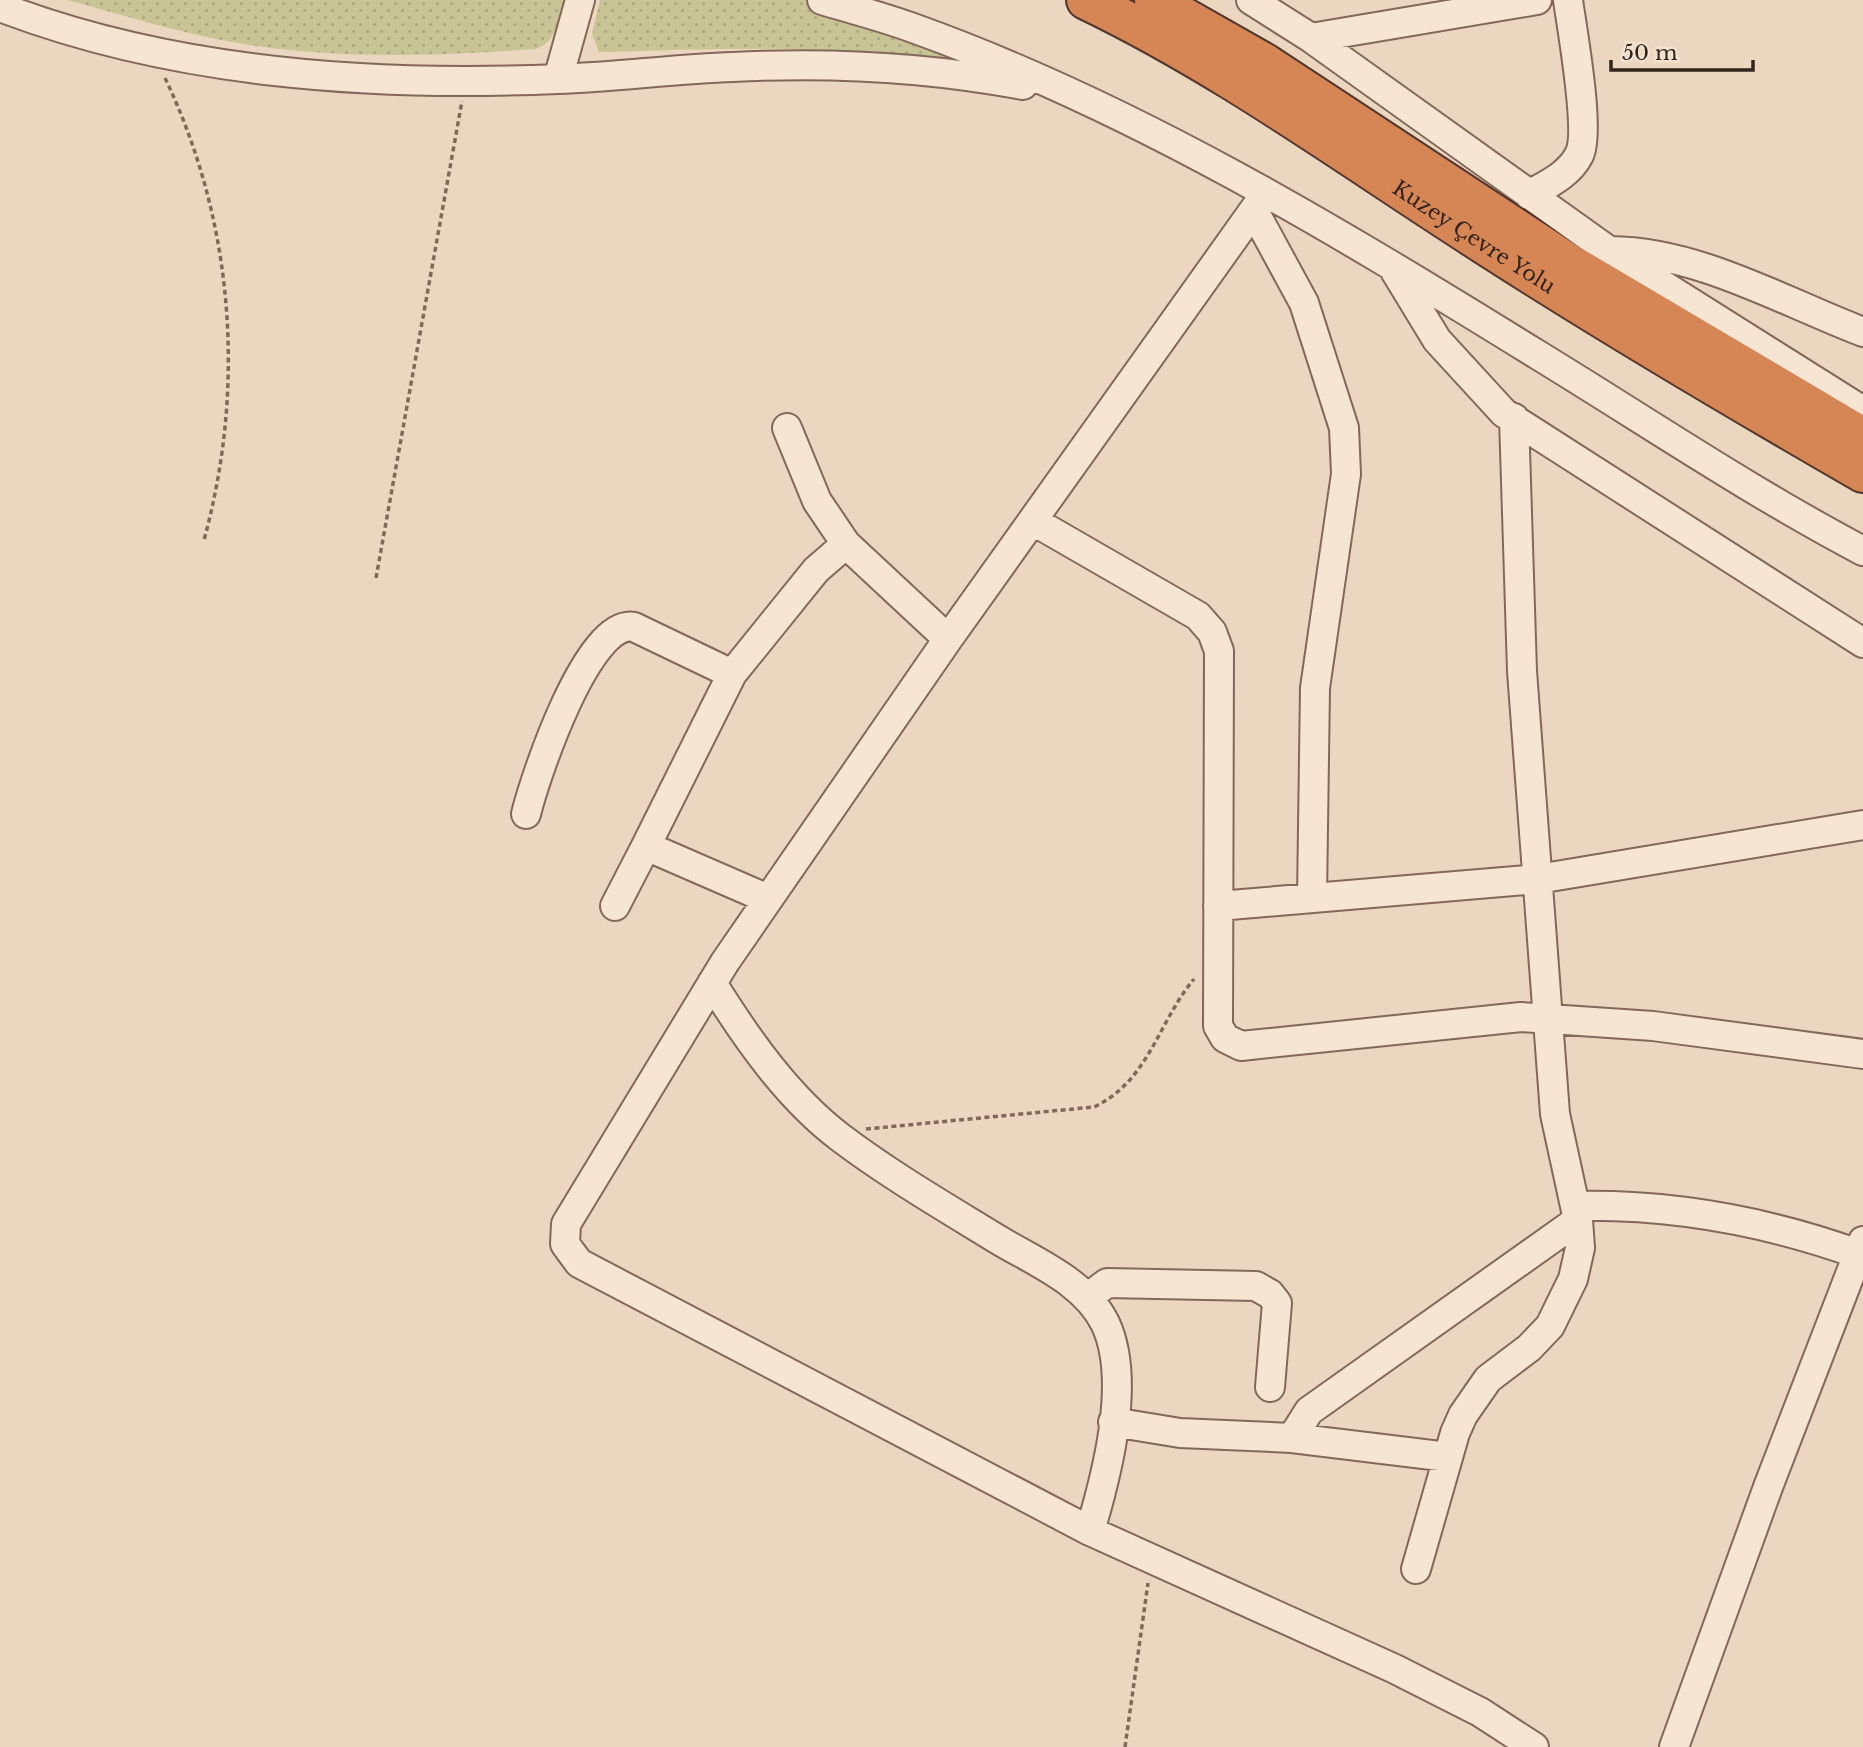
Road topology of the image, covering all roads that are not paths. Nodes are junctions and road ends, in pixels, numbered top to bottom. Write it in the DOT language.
graph roads {
  1 [pos="580,0"];
  2 [pos="822,0"];
  3 [pos="1086,0"];
  4 [pos="1154,0"];
  5 [pos="1251,0"];
  6 [pos="1537,0"];
  7 [pos="1568,0"];
  8 [pos="0,7"];
  9 [pos="1311,38"];
  10 [pos="558,79"];
  11 [pos="1070,93"];
  12 [pos="1529,195"];
  13 [pos="1260,202"];
  14 [pos="1609,251"];
  15 [pos="1395,270"];
  16 [pos="1863,332"];
  17 [pos="1863,411"];
  18 [pos="1514,418"];
  19 [pos="787,428"];
  20 [pos="1863,437"];
  21 [pos="1863,473"];
  22 [pos="1035,522"];
  23 [pos="846,544"];
  24 [pos="1863,551"];
  25 [pos="948,639"];
  26 [pos="1863,643"];
  27 [pos="732,674"];
  28 [pos="526,814"];
  29 [pos="1863,825"];
  30 [pos="646,846"];
  31 [pos="1538,879"];
  32 [pos="1312,898"];
  33 [pos="768,899"];
  34 [pos="615,906"];
  35 [pos="1218,906"];
  36 [pos="712,983"];
  37 [pos="1550,1018"];
  38 [pos="1863,1054"];
  39 [pos="1576,1213"];
  40 [pos="1861,1247"];
  41 [pos="1087,1298"];
  42 [pos="1270,1387"];
  43 [pos="1113,1422"];
  44 [pos="1292,1438"];
  45 [pos="1448,1457"];
  46 [pos="1090,1531"];
  47 [pos="1416,1569"];
  48 [pos="1534,1747"];
  49 [pos="1674,1747"];
  1 -- 10 [label="street"];
  2 -- 11 [label="street"];
  3 -- 21 [label="highway, Kuzey Çevre Yolu"];
  4 -- 20 [label="highway, Kuzey Çevre Yolu"];
  5 -- 9 [label="street"];
  6 -- 9 [label="street"];
  7 -- 12 [label="street"];
  8 -- 10 [label="street"];
  9 -- 12 [label="street"];
  10 -- 11 [label="street"];
  11 -- 13 [label="street"];
  12 -- 14 [label="street"];
  13 -- 15 [label="street"];
  13 -- 22 [label="street"];
  13 -- 32 [label="street"];
  14 -- 16 [label="street"];
  14 -- 17 [label="street"];
  15 -- 18 [label="street"];
  15 -- 24 [label="street"];
  18 -- 26 [label="street"];
  18 -- 31 [label="street"];
  19 -- 23 [label="street"];
  22 -- 25 [label="street"];
  22 -- 35 [label="street"];
  23 -- 25 [label="street"];
  23 -- 27 [label="street"];
  25 -- 33 [label="street"];
  27 -- 28 [label="street"];
  27 -- 30 [label="street"];
  29 -- 31 [label="street"];
  30 -- 33 [label="street"];
  30 -- 34 [label="street"];
  31 -- 32 [label="street"];
  31 -- 37 [label="street"];
  32 -- 35 [label="street"];
  33 -- 36 [label="street"];
  35 -- 37 [label="street"];
  36 -- 41 [label="street"];
  36 -- 46 [label="street"];
  37 -- 38 [label="street"];
  37 -- 39 [label="street"];
  39 -- 40 [label="street"];
  39 -- 44 [label="street"];
  39 -- 45 [label="street"];
  40 -- 49 [label="street"];
  41 -- 42 [label="street"];
  41 -- 43 [label="street"];
  43 -- 44 [label="street"];
  43 -- 46 [label="street"];
  44 -- 45 [label="street"];
  45 -- 47 [label="street"];
  46 -- 48 [label="street"];
}
